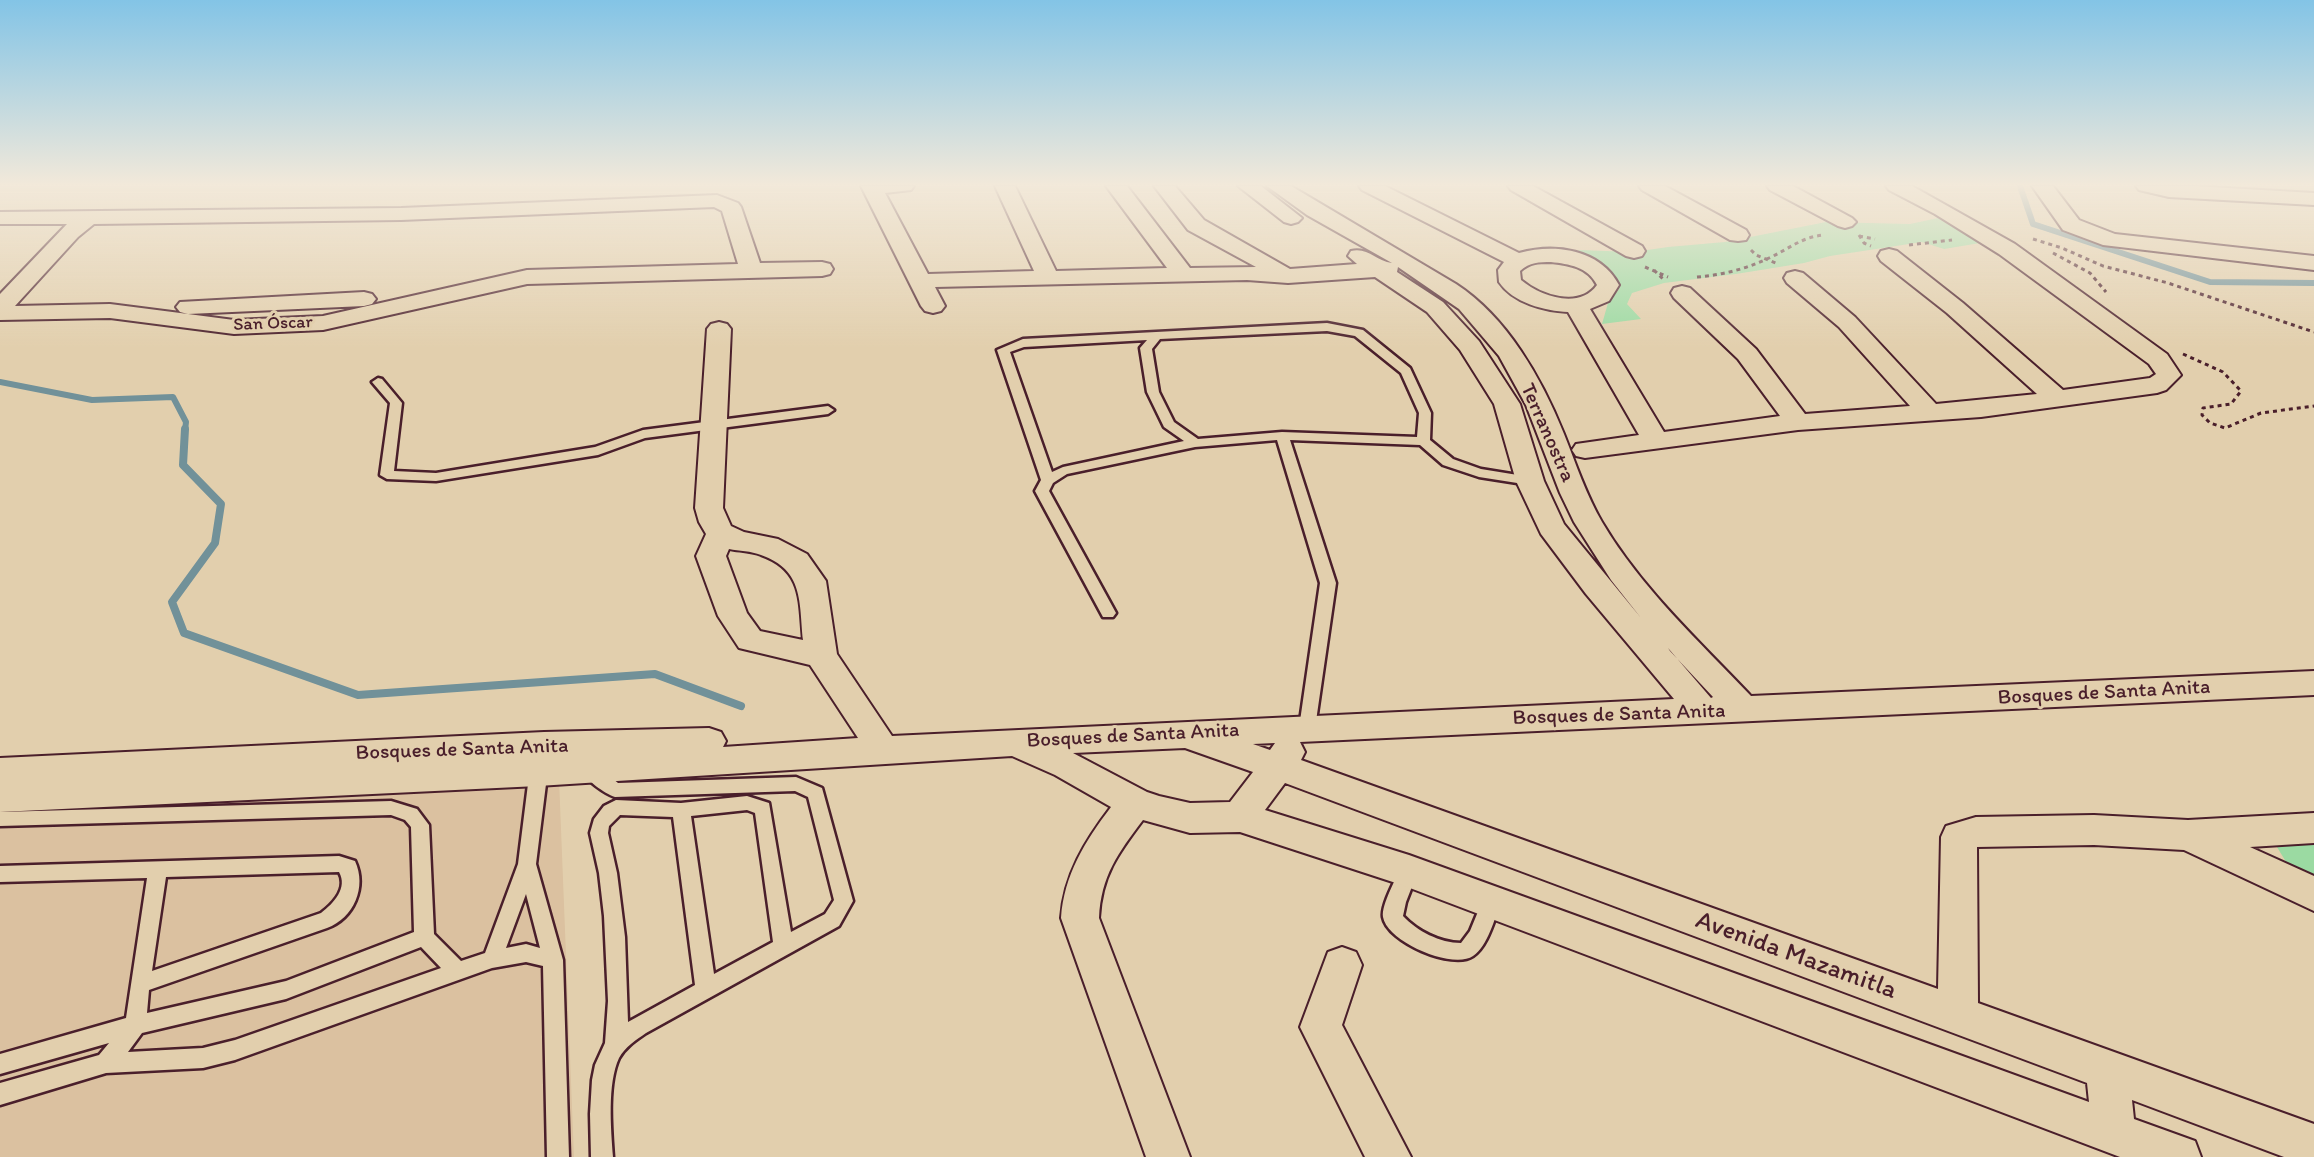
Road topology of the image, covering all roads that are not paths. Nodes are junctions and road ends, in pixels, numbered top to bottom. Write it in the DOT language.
graph roads {
  1 [pos="63,240"];
  2 [pos="741,240"];
  3 [pos="899,240"];
  4 [pos="1030,240"];
  5 [pos="1157,240"];
  6 [pos="1221,240"];
  7 [pos="1330,240"];
  8 [pos="1361,240"];
  9 [pos="1476,240"];
  10 [pos="1607,240"];
  11 [pos="1990,240"];
  12 [pos="2111,240"];
  13 [pos="1892,247"];
  14 [pos="1360,256"];
  15 [pos="1639,259"];
  16 [pos="1393,260"];
  17 [pos="1518,261"];
  18 [pos="2314,263"];
  19 [pos="822,269"];
  20 [pos="751,270"];
  21 [pos="1281,272"];
  22 [pos="1183,274"];
  23 [pos="1048,278"];
  24 [pos="1795,278"];
  25 [pos="920,281"];
  26 [pos="1679,282"];
  27 [pos="1479,299"];
  28 [pos="1576,305"];
  29 [pos="933,306"];
  30 [pos="0,308"];
  31 [pos="0,313"];
  32 [pos="719,329"];
  33 [pos="1157,336"];
  34 [pos="378,382"];
  35 [pos="2057,398"];
  36 [pos="828,410"];
  37 [pos="1929,412"];
  38 [pos="1798,422"];
  39 [pos="714,423"];
  40 [pos="1282,436"];
  41 [pos="1423,441"];
  42 [pos="1656,441"];
  43 [pos="1195,443"];
  44 [pos="1585,450"];
  45 [pos="1048,480"];
  46 [pos="1530,481"];
  47 [pos="721,533"];
  48 [pos="1108,613"];
  49 [pos="821,656"];
  50 [pos="2314,683"];
  51 [pos="1744,710"];
  52 [pos="1703,711"];
  53 [pos="1307,728"];
  54 [pos="1180,734"];
  55 [pos="1014,742"];
  56 [pos="875,744"];
  57 [pos="541,759"];
  58 [pos="1277,766"];
  59 [pos="588,769"];
  60 [pos="10,796"];
  61 [pos="1135,803"];
  62 [pos="681,810"];
  63 [pos="1240,817"];
  64 [pos="2314,828"];
  65 [pos="2188,835"];
  66 [pos="527,864"];
  67 [pos="158,869"];
  68 [pos="1409,871"];
  69 [pos="1,876"];
  70 [pos="2314,894"];
  71 [pos="1491,903"];
  72 [pos="424,937"];
  73 [pos="784,948"];
  74 [pos="492,959"];
  75 [pos="553,960"];
  76 [pos="1342,965"];
  77 [pos="457,971"];
  78 [pos="140,984"];
  79 [pos="706,990"];
  80 [pos="1958,1016"];
  81 [pos="136,1025"];
  82 [pos="615,1044"];
  83 [pos="106,1063"];
  84 [pos="0,1064"];
  85 [pos="2107,1070"];
  86 [pos="0,1094"];
  87 [pos="2114,1132"];
  88 [pos="2314,1146"];
  89 [pos="558,1157"];
  90 [pos="602,1157"];
  91 [pos="1168,1157"];
  92 [pos="1389,1157"];
  93 [pos="2179,1157"];
  1 -- 30 [label="street"];
  2 -- 20 [label="street"];
  3 -- 25 [label="street"];
  4 -- 23 [label="street"];
  5 -- 22 [label="street"];
  6 -- 21 [label="street"];
  7 -- 14 [label="street, Terranostra"];
  8 -- 16 [label="street, Terranostra"];
  9 -- 17 [label="street"];
  10 -- 15 [label="street"];
  11 -- 35 [label="street"];
  12 -- 18 [label="street"];
  13 -- 35 [label="street"];
  14 -- 16 [label="street, Terranostra"];
  14 -- 21 [label="street"];
  16 -- 21 [label="street"];
  16 -- 27 [label="street, Terranostra"];
  17 -- 27 [label="street"];
  17 -- 28 [label="street"];
  19 -- 20 [label="street, San Óscar"];
  20 -- 31 [label="street, San Óscar"];
  21 -- 22 [label="street"];
  22 -- 23 [label="street"];
  23 -- 25 [label="street"];
  24 -- 37 [label="street"];
  25 -- 29 [label="street"];
  26 -- 38 [label="street"];
  27 -- 28 [label="street"];
  27 -- 46 [label="street, Terranostra"];
  27 -- 51 [label="street, Terranostra"];
  28 -- 42 [label="street"];
  32 -- 39 [label="street"];
  33 -- 41 [label="lane"];
  33 -- 43 [label="lane"];
  33 -- 45 [label="lane"];
  34 -- 39 [label="lane"];
  35 -- 37 [label="street"];
  36 -- 39 [label="lane"];
  37 -- 38 [label="street"];
  38 -- 42 [label="street"];
  39 -- 47 [label="street"];
  40 -- 41 [label="lane"];
  40 -- 43 [label="lane"];
  40 -- 53 [label="lane"];
  41 -- 46 [label="lane"];
  42 -- 44 [label="street"];
  43 -- 45 [label="lane"];
  45 -- 48 [label="lane"];
  46 -- 52 [label="street, Terranostra"];
  47 -- 49 [label="street"];
  47 -- 49 [label="street"];
  49 -- 56 [label="street"];
  50 -- 51 [label="street, Bosques de Santa Anita"];
  51 -- 52 [label="street, Bosques de Santa Anita"];
  52 -- 53 [label="street, Bosques de Santa Anita"];
  53 -- 54 [label="street, Bosques de Santa Anita"];
  53 -- 58 [label="street"];
  54 -- 55 [label="street, Bosques de Santa Anita"];
  54 -- 58 [label="street, Avenida Mazamitla"];
  55 -- 56 [label="street, Bosques de Santa Anita"];
  55 -- 61 [label="street"];
  56 -- 57 [label="street, Bosques de Santa Anita"];
  56 -- 59 [label="street, Bosques de Santa Anita"];
  57 -- 59 [label="street, Bosques de Santa Anita"];
  57 -- 60 [label="street, Bosques de Santa Anita"];
  57 -- 66 [label="lane"];
  58 -- 63 [label="street"];
  58 -- 80 [label="street, Avenida Mazamitla"];
  59 -- 73 [label="lane"];
  60 -- 72 [label="lane"];
  61 -- 63 [label="street"];
  61 -- 91 [label="street"];
  62 -- 73 [label="lane"];
  62 -- 79 [label="lane"];
  62 -- 82 [label="lane"];
  63 -- 68 [label="street"];
  64 -- 65 [label="street"];
  65 -- 70 [label="street"];
  65 -- 80 [label="street"];
  66 -- 74 [label="lane"];
  66 -- 75 [label="lane"];
  67 -- 69 [label="lane"];
  67 -- 78 [label="lane"];
  67 -- 78 [label="lane"];
  68 -- 71 [label="street"];
  68 -- 71 [label="lane"];
  71 -- 87 [label="street"];
  72 -- 77 [label="lane"];
  72 -- 81 [label="lane"];
  73 -- 79 [label="lane"];
  74 -- 75 [label="lane"];
  74 -- 77 [label="lane"];
  75 -- 89 [label="lane"];
  76 -- 92 [label="street"];
  77 -- 83 [label="lane"];
  78 -- 81 [label="lane"];
  79 -- 82 [label="lane"];
  80 -- 85 [label="street, Avenida Mazamitla"];
  81 -- 83 [label="lane"];
  81 -- 84 [label="lane"];
  82 -- 90 [label="lane"];
  83 -- 86 [label="lane"];
  85 -- 87 [label="street"];
  85 -- 88 [label="street, Avenida Mazamitla"];
  87 -- 93 [label="street"];
}
